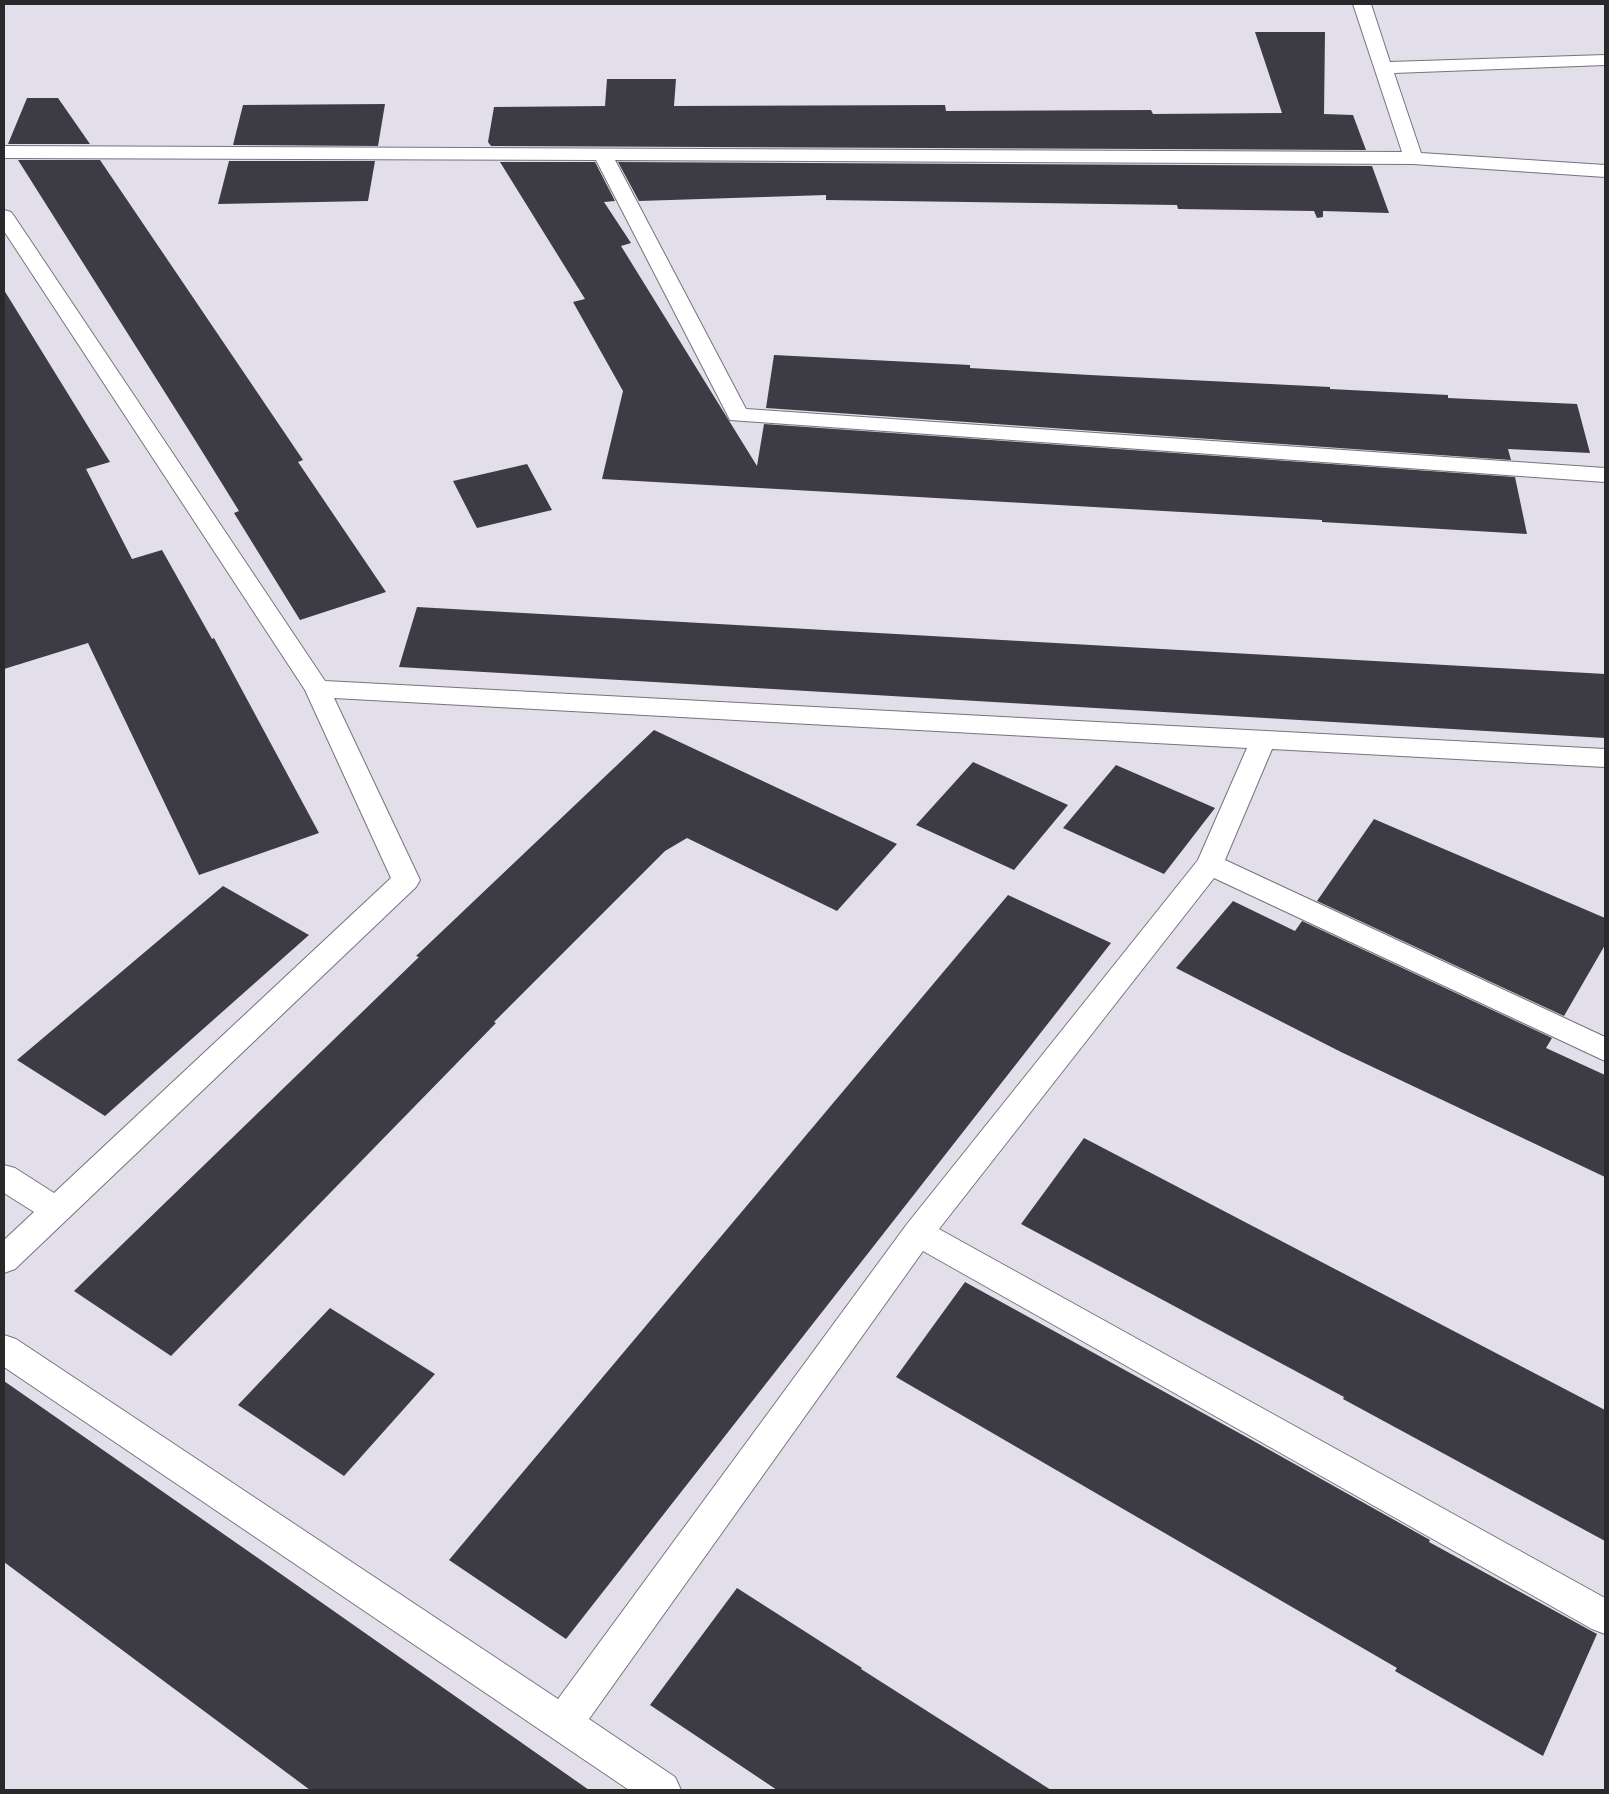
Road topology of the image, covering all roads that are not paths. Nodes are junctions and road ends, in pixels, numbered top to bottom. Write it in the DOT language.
graph roads {
  1 [pos="1362,4"];
  2 [pos="1605,60"];
  3 [pos="1383,68"];
  4 [pos="4,152"];
  5 [pos="604,155"];
  6 [pos="1413,158"];
  7 [pos="1605,171"];
  8 [pos="4,216"];
  9 [pos="1605,474"];
  10 [pos="317,689"];
  11 [pos="1263,740"];
  12 [pos="1605,758"];
  13 [pos="1210,864"];
  14 [pos="1605,1050"];
  15 [pos="4,1177"];
  16 [pos="55,1210"];
  17 [pos="918,1233"];
  18 [pos="4,1260"];
  19 [pos="4,1348"];
  20 [pos="1605,1617"];
  21 [pos="562,1725"];
  22 [pos="662,1790"];
  1 -- 3 [label="street"];
  2 -- 3 [label="street"];
  3 -- 6 [label="street"];
  4 -- 5 [label="street"];
  5 -- 6 [label="street"];
  5 -- 9 [label="street"];
  6 -- 7 [label="street"];
  8 -- 10 [label="street"];
  10 -- 11 [label="street"];
  10 -- 16 [label="street"];
  11 -- 12 [label="street"];
  11 -- 13 [label="street"];
  13 -- 14 [label="street"];
  13 -- 17 [label="street"];
  15 -- 16 [label="street"];
  16 -- 18 [label="street"];
  17 -- 20 [label="street"];
  17 -- 21 [label="street"];
  19 -- 21 [label="street"];
  21 -- 22 [label="street"];
}
